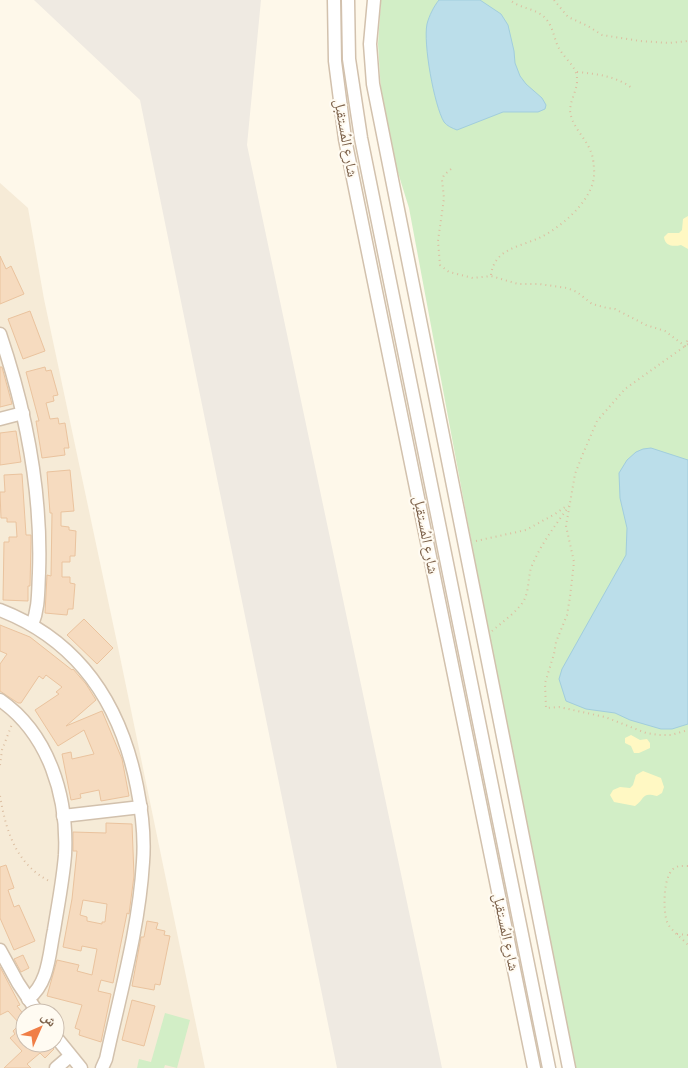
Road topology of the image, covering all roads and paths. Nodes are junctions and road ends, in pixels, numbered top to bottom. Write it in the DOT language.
graph roads {
  1 [pos="334,0"];
  2 [pos="348,0"];
  3 [pos="374,0"];
  4 [pos="510,0"];
  5 [pos="554,0"];
  6 [pos="688,42"];
  7 [pos="576,72"];
  8 [pos="632,88"];
  9 [pos="451,169"];
  10 [pos="491,276"];
  11 [pos="0,334"];
  12 [pos="688,339"];
  13 [pos="688,344"];
  14 [pos="685,346"];
  15 [pos="24,413"];
  16 [pos="0,419"];
  17 [pos="570,504"];
  18 [pos="464,543"];
  19 [pos="0,610"];
  20 [pos="32,625"];
  21 [pos="483,639"];
  22 [pos="0,700"];
  23 [pos="17,713"];
  24 [pos="688,730"];
  25 [pos="0,764"];
  26 [pos="0,796"];
  27 [pos="141,808"];
  28 [pos="63,816"];
  29 [pos="688,866"];
  30 [pos="61,887"];
  31 [pos="677,934"];
  32 [pos="688,935"];
  33 [pos="688,945"];
  34 [pos="0,950"];
  35 [pos="28,999"];
  36 [pos="31,1003"];
  37 [pos="65,1049"];
  38 [pos="70,1056"];
  39 [pos="56,1068"];
  40 [pos="81,1068"];
  41 [pos="102,1068"];
  42 [pos="534,1068"];
  43 [pos="549,1068"];
  44 [pos="569,1068"];
  1 -- 42 [label="street, شارع المُستقبل"];
  2 -- 43 [label="street, شارع المُستقبل"];
  3 -- 18 [label="street"];
  4 -- 7 [label="path"];
  5 -- 6 [label="path"];
  7 -- 8 [label="path"];
  7 -- 10 [label="path"];
  9 -- 10 [label="path"];
  10 -- 14 [label="path"];
  11 -- 15 [label="street"];
  12 -- 14 [label="path"];
  13 -- 14 [label="path"];
  14 -- 17 [label="path"];
  15 -- 16 [label="street"];
  15 -- 20 [label="street"];
  17 -- 18 [label="path"];
  17 -- 21 [label="path"];
  17 -- 24 [label="path"];
  18 -- 21 [label="street"];
  19 -- 20 [label="street"];
  20 -- 27 [label="street"];
  21 -- 44 [label="street"];
  22 -- 23 [label="street"];
  23 -- 25 [label="path"];
  23 -- 28 [label="street"];
  26 -- 30 [label="path"];
  27 -- 28 [label="street"];
  27 -- 41 [label="street"];
  28 -- 30 [label="street"];
  29 -- 31 [label="path"];
  30 -- 35 [label="street"];
  31 -- 32 [label="path"];
  31 -- 33 [label="path"];
  34 -- 35 [label="street"];
  35 -- 36 [label="street"];
  37 -- 38 [label="street"];
  38 -- 39 [label="street"];
  38 -- 40 [label="street"];
}
